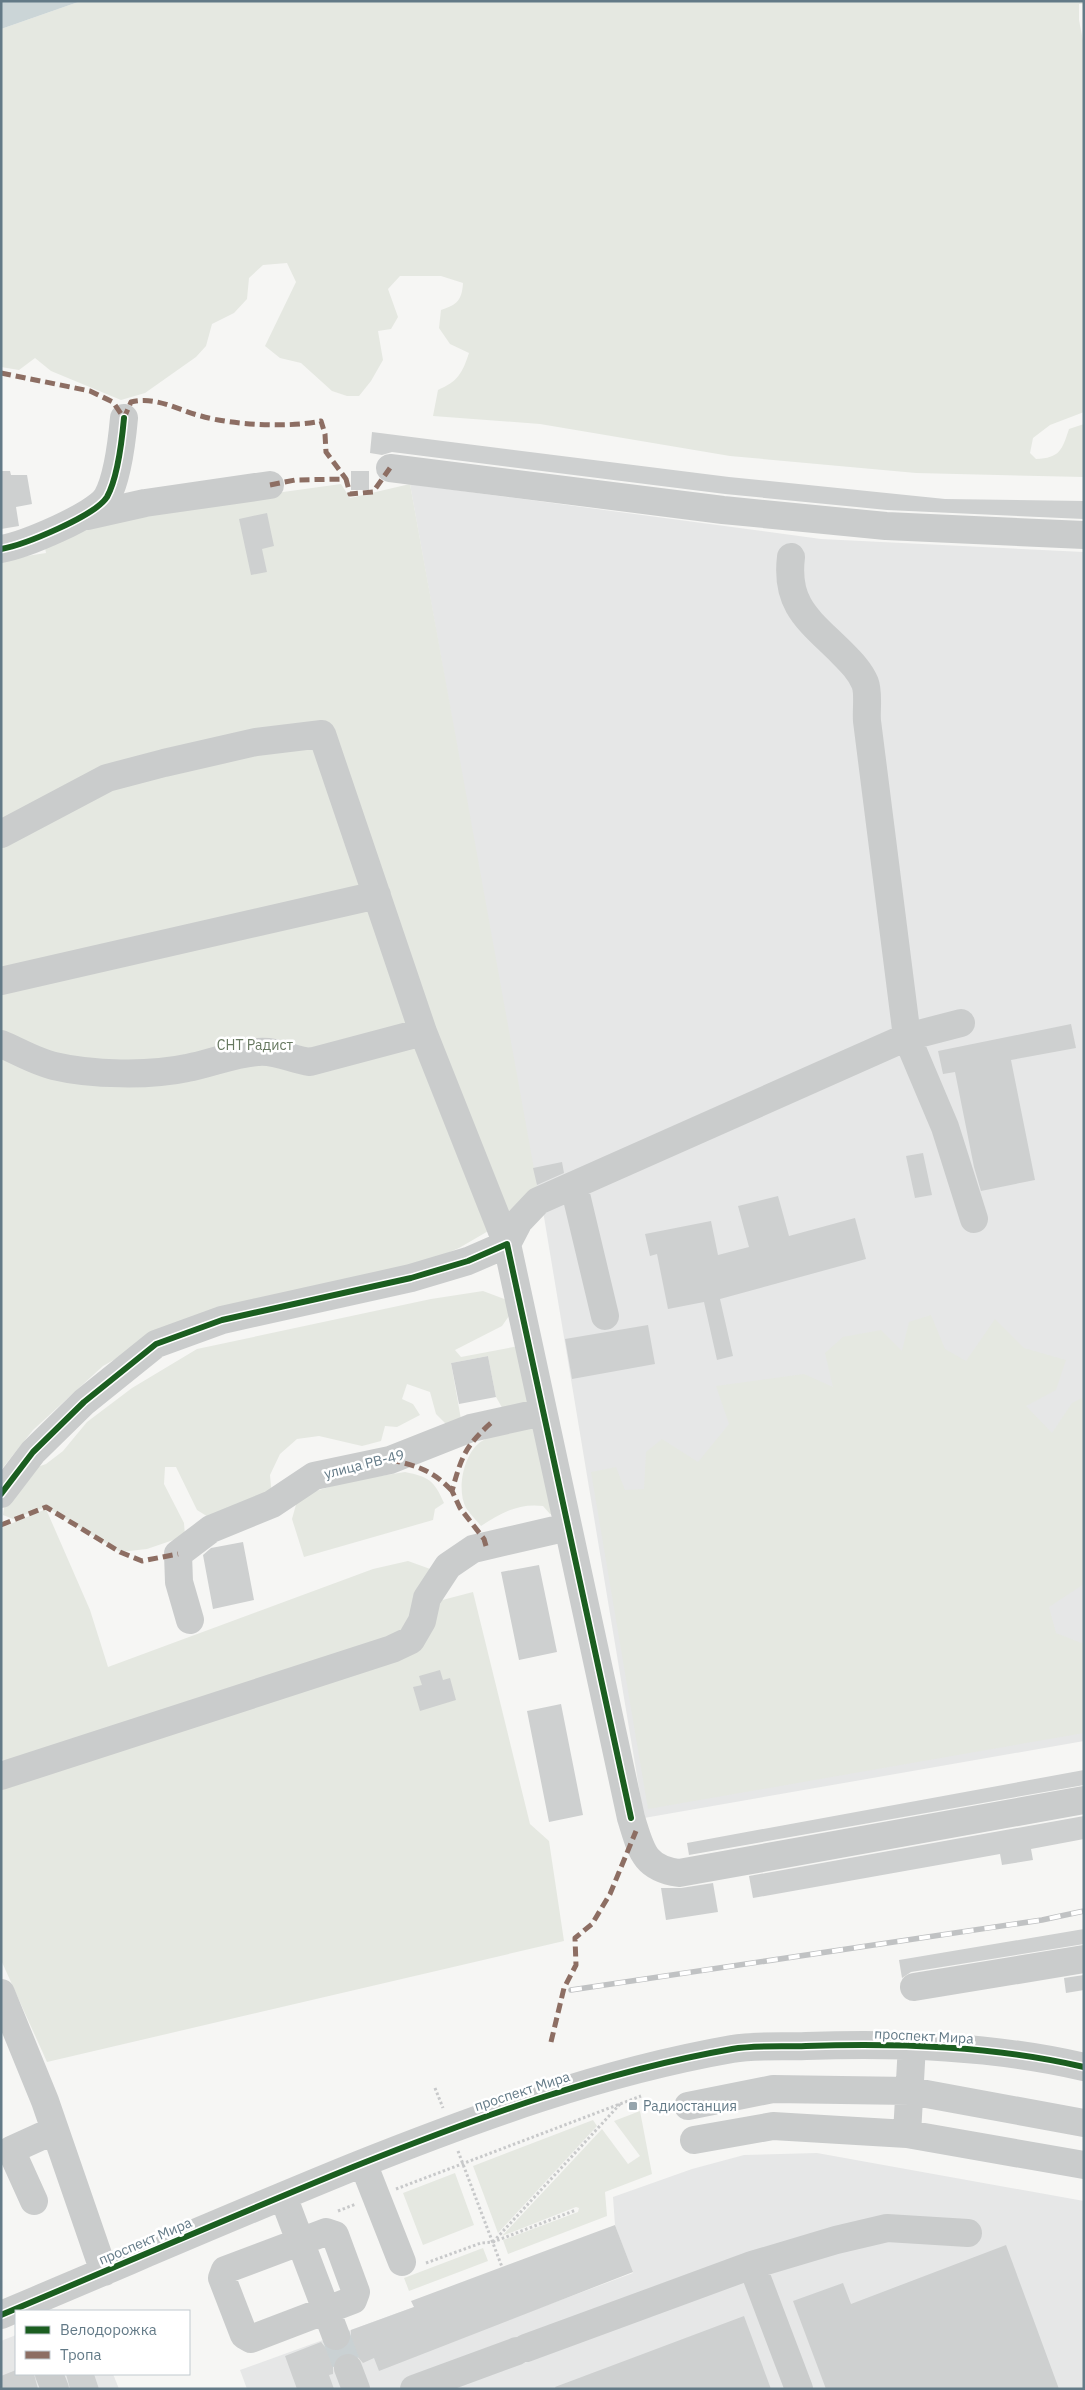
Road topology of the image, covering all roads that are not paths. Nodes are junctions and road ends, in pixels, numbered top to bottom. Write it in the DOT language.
graph roads {
  1 [pos="124,418"];
  2 [pos="390,468"];
  3 [pos="270,485"];
  4 [pos="82,516"];
  5 [pos="1084,535"];
  6 [pos="1,549"];
  7 [pos="791,557"];
  8 [pos="1,834"];
  9 [pos="377,895"];
  10 [pos="1,981"];
  11 [pos="961,1023"];
  12 [pos="423,1032"];
  13 [pos="906,1037"];
  14 [pos="1,1044"];
  15 [pos="574,1186"];
  16 [pos="974,1219"];
  17 [pos="507,1244"];
  18 [pos="606,1316"];
  19 [pos="543,1412"];
  20 [pos="1,1494"];
  21 [pos="568,1527"];
  22 [pos="190,1620"];
  23 [pos="1,1776"];
  24 [pos="1084,1800"];
  25 [pos="1084,1959"];
  26 [pos="914,1987"];
  27 [pos="1,1993"];
  28 [pos="912,2045"];
  29 [pos="1084,2067"];
  30 [pos="910,2091"];
  31 [pos="688,2106"];
  32 [pos="1084,2123"];
  33 [pos="55,2130"];
  34 [pos="907,2134"];
  35 [pos="694,2140"];
  36 [pos="363,2163"];
  37 [pos="1084,2165"];
  38 [pos="283,2196"];
  39 [pos="34,2201"];
  40 [pos="968,2234"];
  41 [pos="300,2242"];
  42 [pos="414,2263"];
  43 [pos="752,2265"];
  44 [pos="104,2272"];
  45 [pos="19,2310"];
  46 [pos="326,2311"];
  47 [pos="336,2336"];
  48 [pos="50,2375"];
  49 [pos="55,2389"];
  50 [pos="414,2389"];
  51 [pos="799,2389"];
  1 -- 4 [label="street"];
  2 -- 5 [label="street"];
  3 -- 4 [label="street"];
  4 -- 6 [label="street"];
  7 -- 13 [label="street"];
  8 -- 9 [label="street"];
  9 -- 10 [label="street"];
  9 -- 12 [label="street"];
  11 -- 13 [label="street"];
  12 -- 14 [label="street"];
  12 -- 17 [label="street"];
  13 -- 15 [label="street"];
  13 -- 16 [label="street"];
  15 -- 17 [label="street"];
  15 -- 18 [label="street"];
  17 -- 19 [label="street"];
  17 -- 20 [label="street"];
  19 -- 21 [label="street"];
  19 -- 22 [label="street, улица РВ-49"];
  21 -- 23 [label="street"];
  21 -- 24 [label="street"];
  25 -- 26 [label="street"];
  27 -- 33 [label="street"];
  28 -- 29 [label="street, проспект Мира"];
  28 -- 30 [label="street"];
  28 -- 36 [label="street, проспект Мира"];
  30 -- 31 [label="street"];
  30 -- 32 [label="street"];
  30 -- 34 [label="street"];
  33 -- 39 [label="street"];
  33 -- 44 [label="street"];
  34 -- 35 [label="street"];
  34 -- 37 [label="street"];
  36 -- 38 [label="street, проспект Мира"];
  36 -- 42 [label="street"];
  38 -- 41 [label="street"];
  38 -- 44 [label="street, проспект Мира"];
  40 -- 43 [label="street"];
  41 -- 46 [label="street"];
  41 -- 46 [label="street"];
  43 -- 50 [label="street"];
  43 -- 51 [label="street"];
  44 -- 45 [label="street, проспект Мира"];
  46 -- 47 [label="street"];
  48 -- 49 [label="street"];
}
